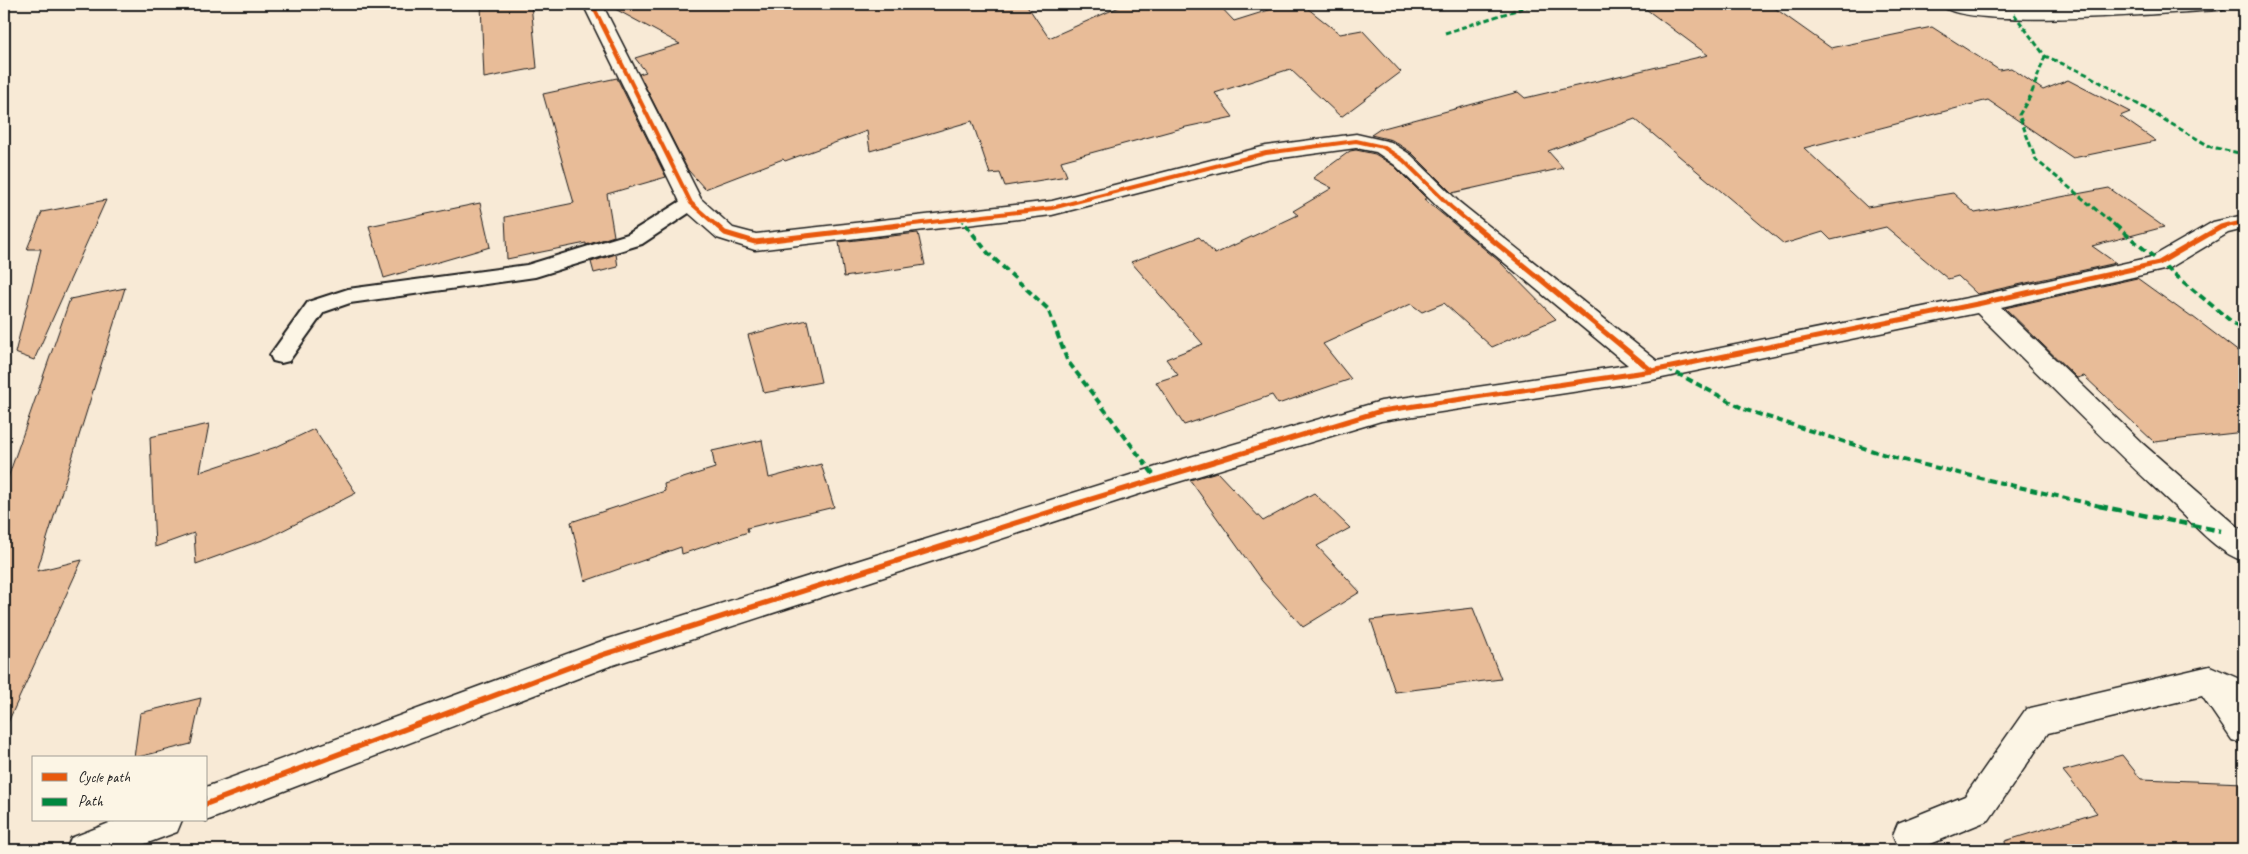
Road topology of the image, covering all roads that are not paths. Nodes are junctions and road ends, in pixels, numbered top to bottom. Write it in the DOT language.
graph roads {
  1 [pos="592,4"];
  2 [pos="1950,4"];
  3 [pos="2218,4"];
  4 [pos="690,203"];
  5 [pos="2244,222"];
  6 [pos="1982,303"];
  7 [pos="281,355"];
  8 [pos="1652,371"];
  9 [pos="2244,549"];
  10 [pos="2210,680"];
  11 [pos="2244,697"];
  12 [pos="2244,730"];
  13 [pos="208,803"];
  14 [pos="159,822"];
  15 [pos="1911,836"];
  16 [pos="84,850"];
  1 -- 4 [label="street"];
  2 -- 3 [label="street"];
  4 -- 7 [label="lane"];
  4 -- 8 [label="street"];
  5 -- 6 [label="street"];
  6 -- 8 [label="street"];
  6 -- 9 [label="street"];
  8 -- 13 [label="street"];
  10 -- 11 [label="street"];
  10 -- 12 [label="street"];
  10 -- 15 [label="street"];
  14 -- 16 [label="street"];
}
